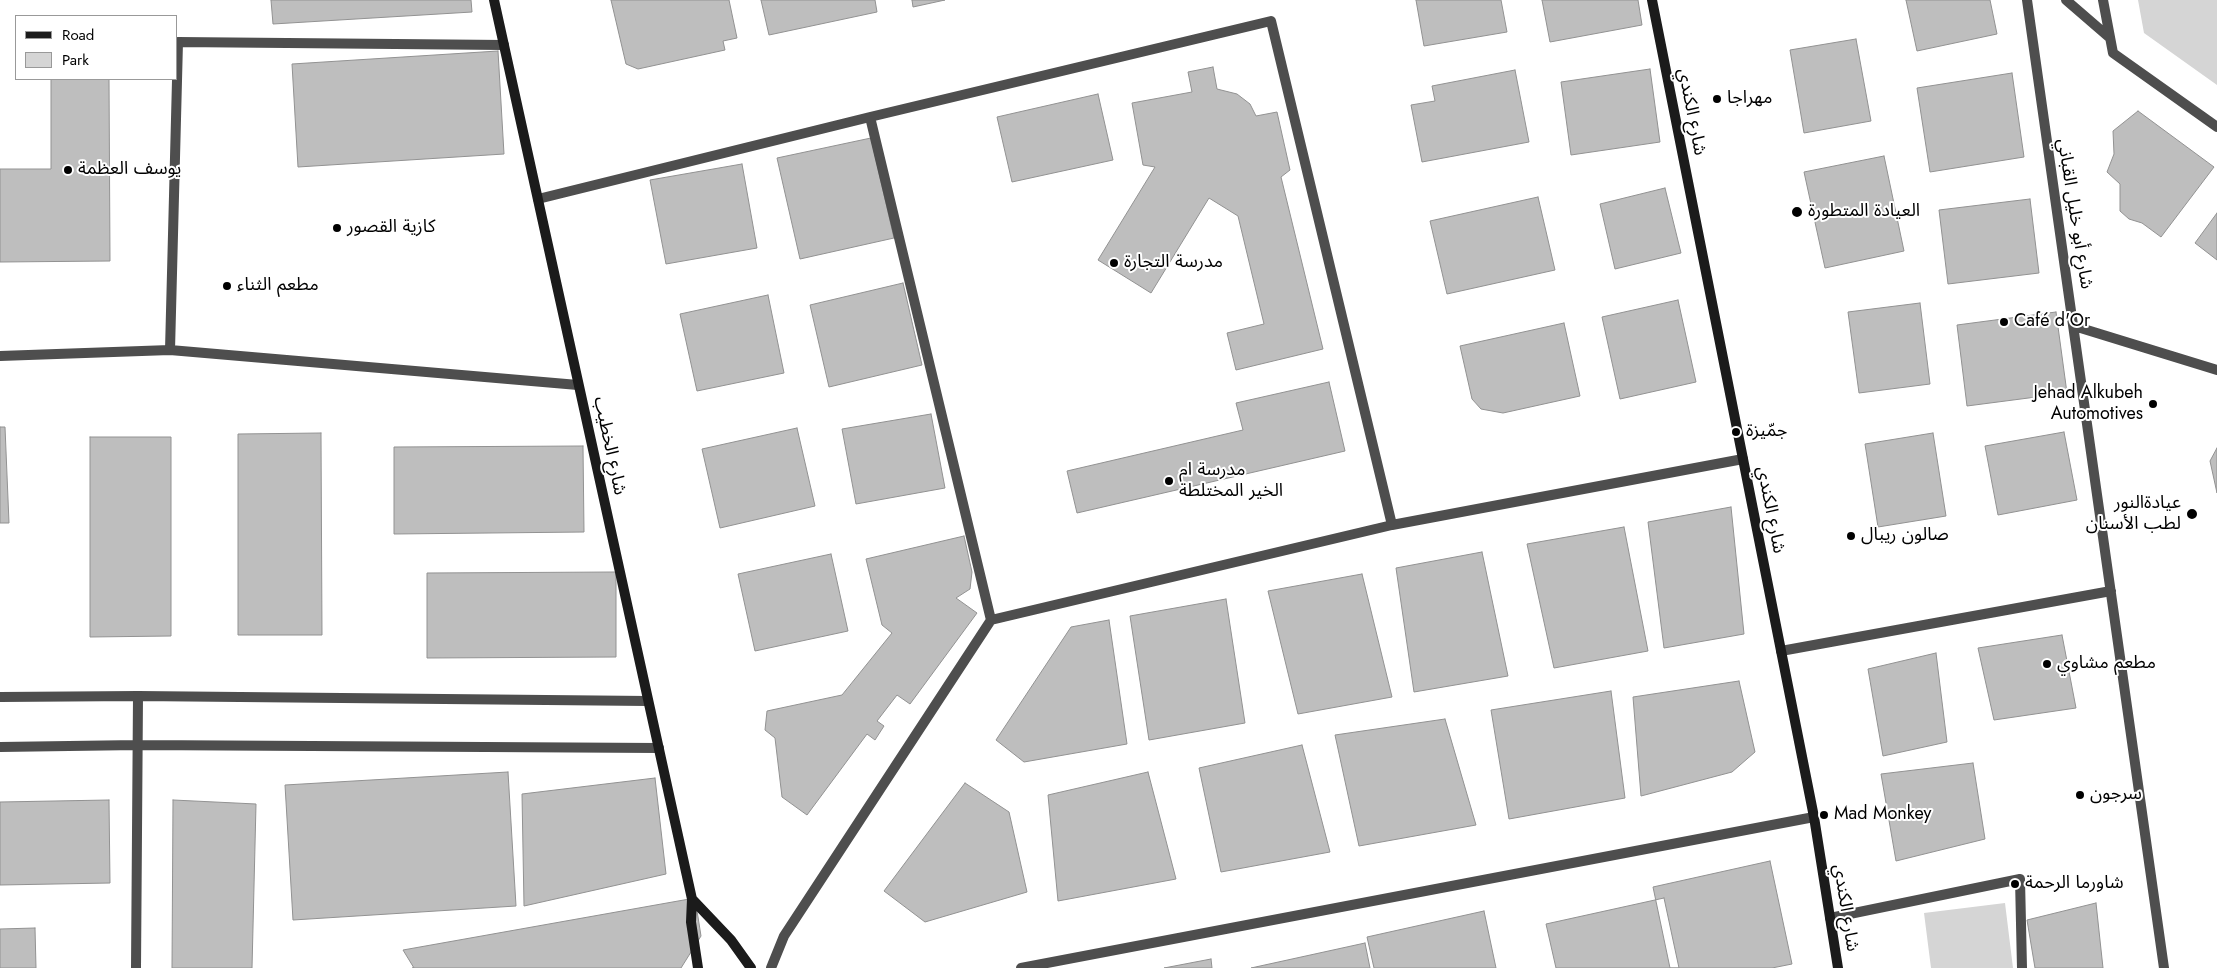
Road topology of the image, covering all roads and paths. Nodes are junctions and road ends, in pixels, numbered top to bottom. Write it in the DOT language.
graph roads {
  1 [pos="494,0"];
  2 [pos="1652,0"];
  3 [pos="2027,0"];
  4 [pos="2066,0"];
  5 [pos="2103,0"];
  6 [pos="2110,38"];
  7 [pos="178,42"];
  8 [pos="504,46"];
  9 [pos="177,80"];
  10 [pos="870,117"];
  11 [pos="2217,127"];
  12 [pos="538,199"];
  13 [pos="2074,326"];
  14 [pos="170,350"];
  15 [pos="0,356"];
  16 [pos="2217,370"];
  17 [pos="578,385"];
  18 [pos="1743,458"];
  19 [pos="1392,525"];
  20 [pos="2111,592"];
  21 [pos="991,620"];
  22 [pos="1782,652"];
  23 [pos="138,696"];
  24 [pos="0,697"];
  25 [pos="648,701"];
  26 [pos="138,745"];
  27 [pos="0,747"];
  28 [pos="659,748"];
  29 [pos="1814,817"];
  30 [pos="692,899"];
  31 [pos="1830,918"];
  32 [pos="136,968"];
  33 [pos="698,968"];
  34 [pos="751,968"];
  35 [pos="771,968"];
  36 [pos="1021,968"];
  37 [pos="1838,968"];
  38 [pos="2022,968"];
  39 [pos="2164,968"];
  1 -- 8 [label="main road, شارع الخطيب"];
  2 -- 18 [label="main road, شارع الكندي"];
  3 -- 13 [label="street, شارع أبو خليل القباني"];
  4 -- 6 [label="street"];
  5 -- 6 [label="street"];
  6 -- 11 [label="street"];
  7 -- 8 [label="street"];
  8 -- 12 [label="main road, شارع الخطيب"];
  9 -- 14 [label="street"];
  10 -- 12 [label="street"];
  10 -- 19 [label="street"];
  10 -- 21 [label="street"];
  12 -- 17 [label="main road, شارع الخطيب"];
  13 -- 16 [label="street"];
  13 -- 20 [label="street, شارع أبو خليل القباني"];
  14 -- 15 [label="street"];
  14 -- 17 [label="street"];
  17 -- 25 [label="main road, شارع الخطيب"];
  18 -- 19 [label="street"];
  18 -- 22 [label="main road, شارع الكندي"];
  19 -- 21 [label="street"];
  20 -- 22 [label="street"];
  20 -- 39 [label="street, شارع أبو خليل القباني"];
  21 -- 35 [label="street"];
  22 -- 29 [label="main road, شارع الكندي"];
  23 -- 24 [label="street"];
  23 -- 25 [label="street"];
  23 -- 26 [label="street"];
  25 -- 28 [label="main road, شارع الخطيب"];
  26 -- 27 [label="street"];
  26 -- 28 [label="street"];
  26 -- 32 [label="street"];
  28 -- 30 [label="main road, شارع الخطيب"];
  29 -- 31 [label="main road, شارع الكندي"];
  29 -- 36 [label="street"];
  30 -- 33 [label="main road, شارع الخطيب"];
  30 -- 34 [label="main road"];
  31 -- 37 [label="main road, شارع الكندي"];
  31 -- 38 [label="street"];
}
